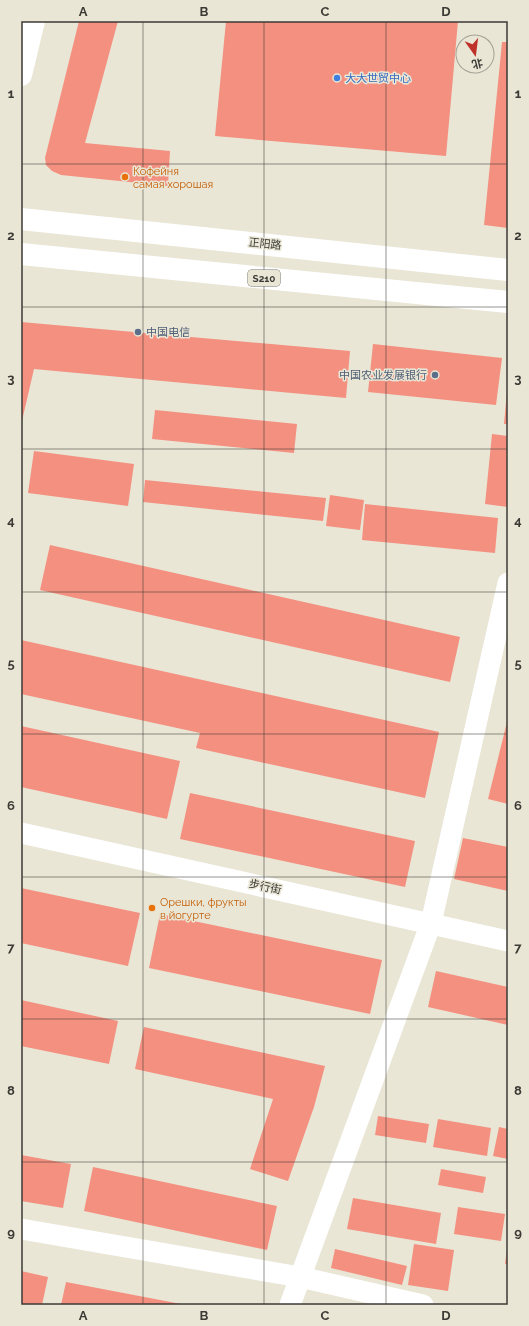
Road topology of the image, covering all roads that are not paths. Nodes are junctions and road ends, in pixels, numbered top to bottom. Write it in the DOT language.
graph roads {
  1 [pos="34,21"];
  2 [pos="21,75"];
  3 [pos="21,220"];
  4 [pos="21,254"];
  5 [pos="508,270"];
  6 [pos="508,302"];
  7 [pos="508,584"];
  8 [pos="21,834"];
  9 [pos="431,923"];
  10 [pos="508,941"];
  11 [pos="21,1229"];
  12 [pos="300,1277"];
  13 [pos="290,1305"];
  14 [pos="424,1305"];
  1 -- 2 [label="main road"];
  3 -- 5 [label="main road, 正阳路"];
  4 -- 6 [label="main road, S210"];
  7 -- 9 [label="street"];
  8 -- 9 [label="street, 步行街"];
  9 -- 10 [label="street, 步行街"];
  9 -- 12 [label="street"];
  11 -- 12 [label="street"];
  12 -- 13 [label="street"];
  12 -- 14 [label="street"];
}
